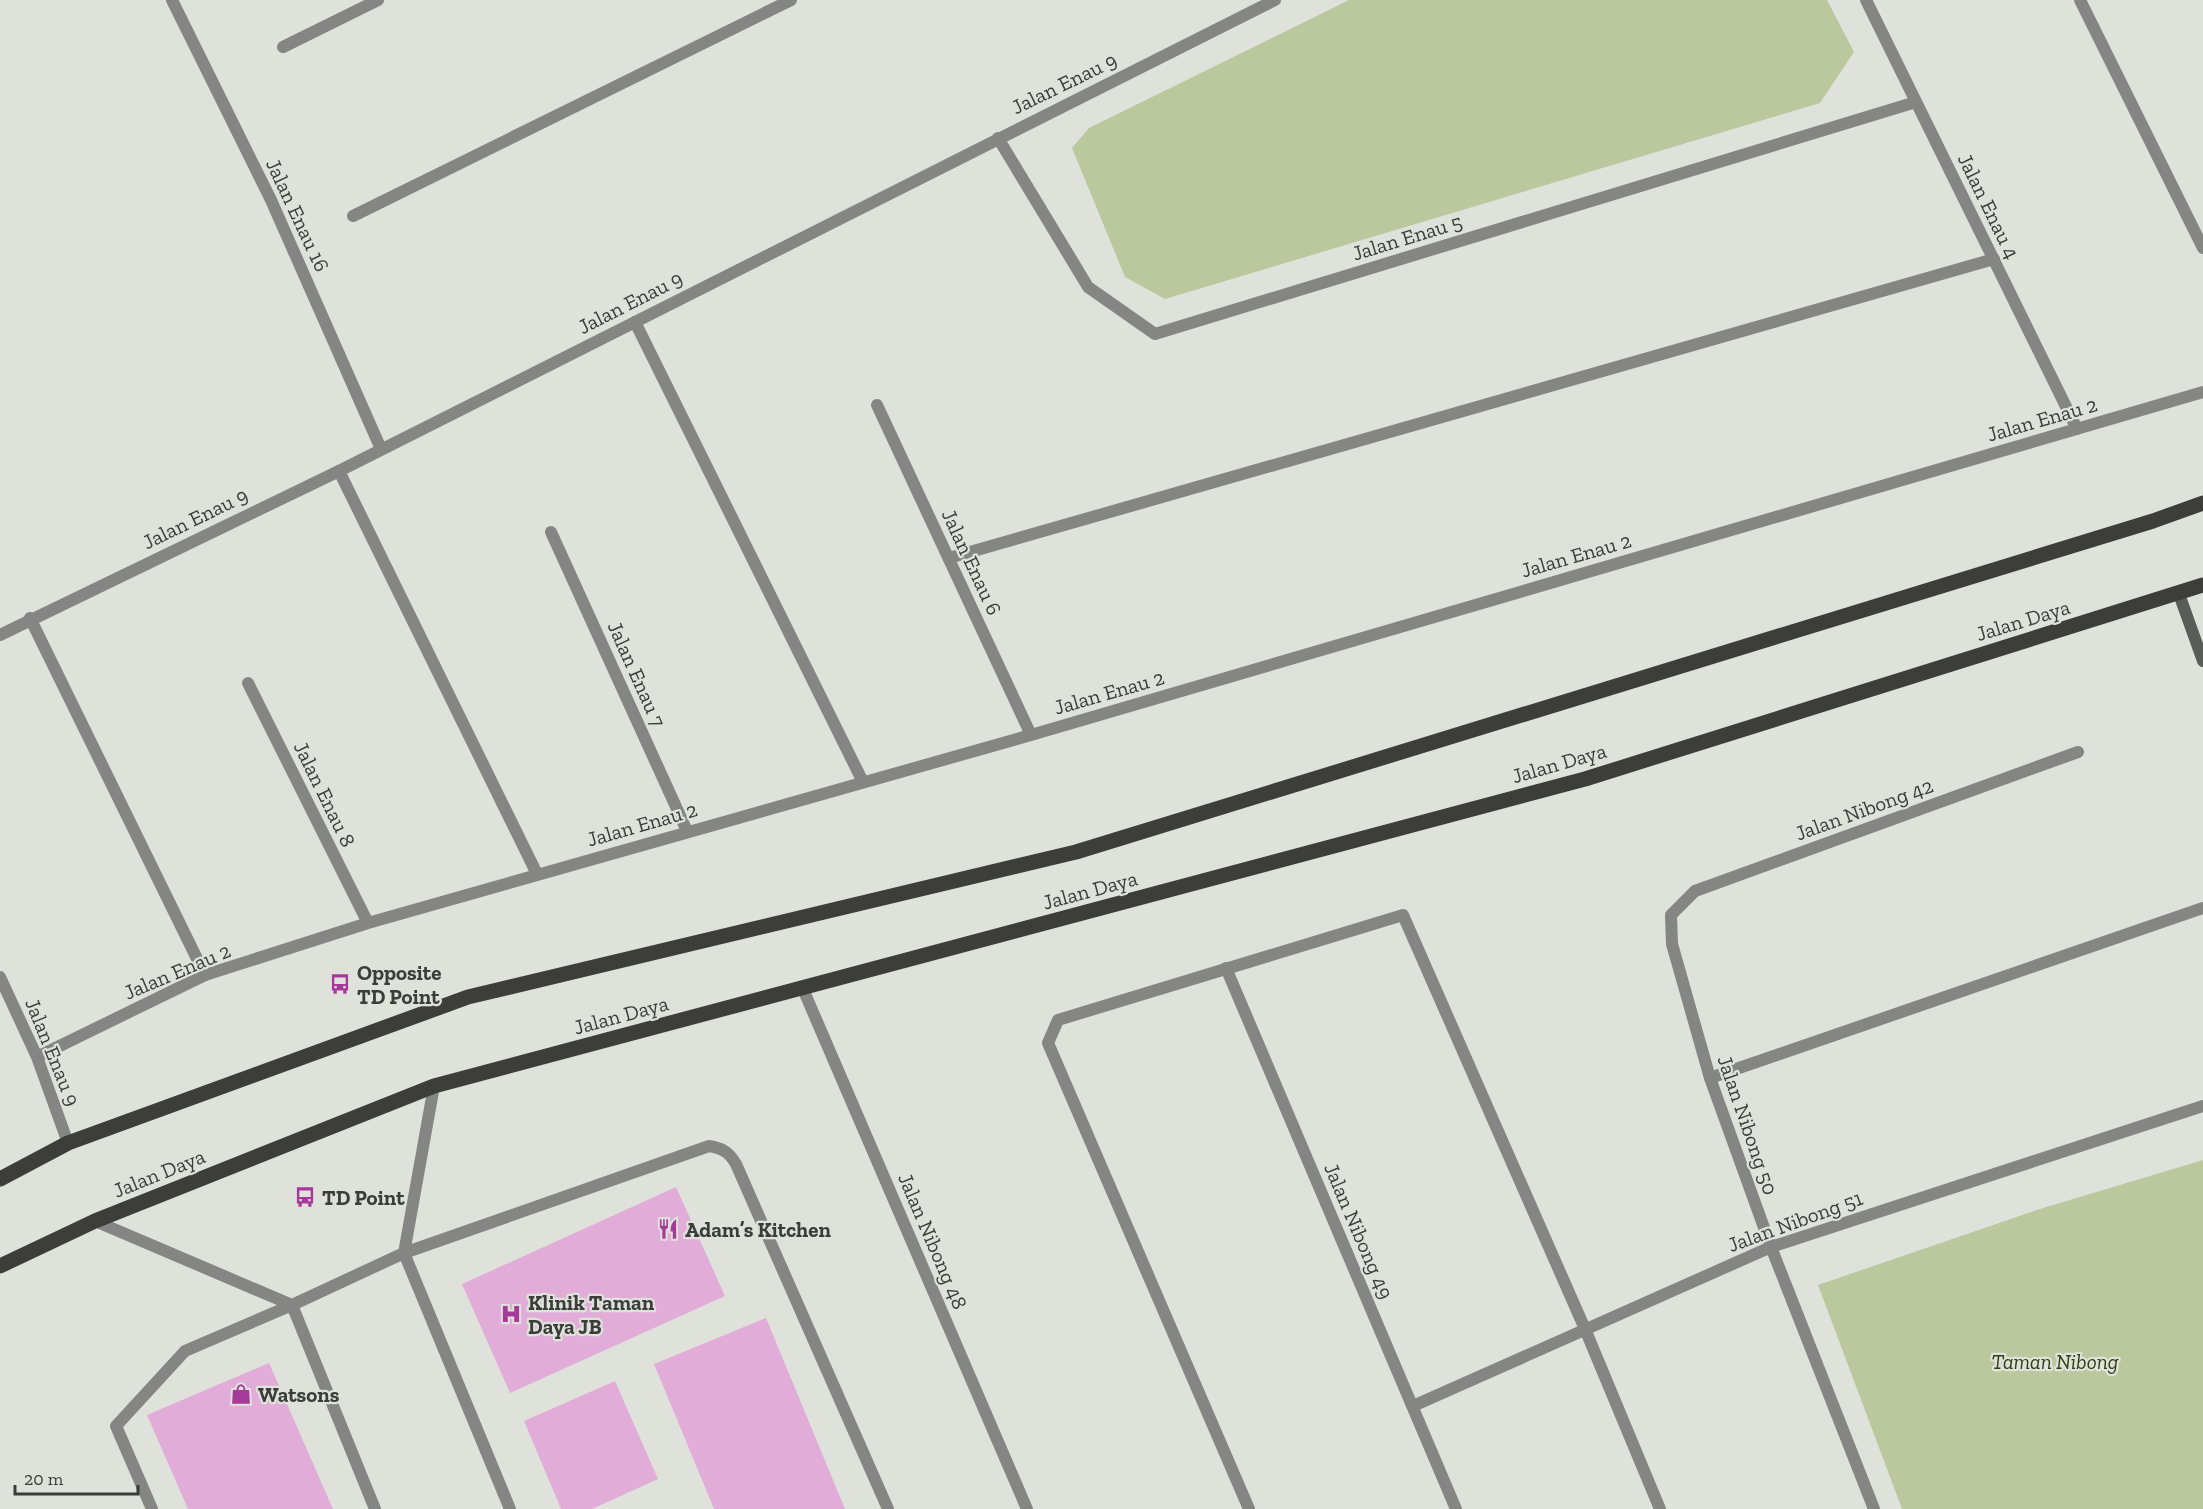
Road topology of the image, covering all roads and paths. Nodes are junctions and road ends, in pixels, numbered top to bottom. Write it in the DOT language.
graph roads {
  1 [pos="172,0"];
  2 [pos="378,0"];
  3 [pos="791,0"];
  4 [pos="1275,0"];
  5 [pos="1866,0"];
  6 [pos="2080,0"];
  7 [pos="283,47"];
  8 [pos="1916,102"];
  9 [pos="998,138"];
  10 [pos="353,216"];
  11 [pos="2203,248"];
  12 [pos="1994,259"];
  13 [pos="635,322"];
  14 [pos="2203,392"];
  15 [pos="877,405"];
  16 [pos="2077,429"];
  17 [pos="381,449"];
  18 [pos="339,471"];
  19 [pos="2203,503"];
  20 [pos="551,532"];
  21 [pos="948,558"];
  22 [pos="2203,585"];
  23 [pos="2179,594"];
  24 [pos="30,618"];
  25 [pos="0,635"];
  26 [pos="2203,660"];
  27 [pos="248,683"];
  28 [pos="1031,735"];
  29 [pos="2078,752"];
  30 [pos="863,782"];
  31 [pos="687,831"];
  32 [pos="537,874"];
  33 [pos="2203,908"];
  34 [pos="1671,915"];
  35 [pos="368,923"];
  36 [pos="1226,968"];
  37 [pos="205,975"];
  38 [pos="0,977"];
  39 [pos="803,989"];
  40 [pos="38,1057"];
  41 [pos="1710,1078"];
  42 [pos="434,1086"];
  43 [pos="2203,1106"];
  44 [pos="68,1143"];
  45 [pos="0,1179"];
  46 [pos="94,1221"];
  47 [pos="1771,1247"];
  48 [pos="404,1253"];
  49 [pos="0,1266"];
  50 [pos="292,1305"];
  51 [pos="1585,1329"];
  52 [pos="1413,1406"];
  53 [pos="152,1509"];
  54 [pos="375,1509"];
  55 [pos="510,1509"];
  56 [pos="888,1509"];
  57 [pos="1027,1509"];
  58 [pos="1249,1509"];
  59 [pos="1456,1509"];
  60 [pos="1660,1509"];
  61 [pos="1874,1509"];
  1 -- 17 [label="street, Jalan Enau 16"];
  2 -- 7 [label="street"];
  3 -- 10 [label="street"];
  4 -- 9 [label="street, Jalan Enau 9"];
  5 -- 8 [label="street, Jalan Enau 4"];
  6 -- 11 [label="street"];
  8 -- 9 [label="street, Jalan Enau 5"];
  8 -- 12 [label="street, Jalan Enau 4"];
  9 -- 13 [label="street, Jalan Enau 9"];
  12 -- 16 [label="street, Jalan Enau 4"];
  12 -- 21 [label="street"];
  13 -- 17 [label="street, Jalan Enau 9"];
  13 -- 30 [label="street"];
  14 -- 16 [label="street, Jalan Enau 2"];
  15 -- 21 [label="street, Jalan Enau 6"];
  16 -- 28 [label="street, Jalan Enau 2"];
  17 -- 18 [label="street, Jalan Enau 9"];
  18 -- 24 [label="street, Jalan Enau 9"];
  18 -- 32 [label="street"];
  19 -- 44 [label="main road, Jalan Daya"];
  20 -- 31 [label="street, Jalan Enau 7"];
  21 -- 28 [label="street, Jalan Enau 6"];
  22 -- 23 [label="main road, Jalan Daya"];
  23 -- 26 [label="main road"];
  23 -- 39 [label="main road, Jalan Daya"];
  24 -- 25 [label="street, Jalan Enau 9"];
  24 -- 37 [label="street"];
  27 -- 35 [label="street, Jalan Enau 8"];
  28 -- 30 [label="street, Jalan Enau 2"];
  29 -- 34 [label="street, Jalan Nibong 42"];
  30 -- 31 [label="street, Jalan Enau 2"];
  31 -- 32 [label="street, Jalan Enau 2"];
  32 -- 35 [label="street, Jalan Enau 2"];
  33 -- 41 [label="street"];
  34 -- 41 [label="street, Jalan Nibong 50"];
  35 -- 37 [label="street, Jalan Enau 2"];
  36 -- 51 [label="street"];
  36 -- 52 [label="street, Jalan Nibong 49"];
  36 -- 58 [label="street"];
  37 -- 40 [label="street, Jalan Enau 2"];
  38 -- 40 [label="street, Jalan Enau 9"];
  39 -- 42 [label="main road, Jalan Daya"];
  39 -- 57 [label="street, Jalan Nibong 48"];
  40 -- 44 [label="street, Jalan Enau 9"];
  41 -- 47 [label="street, Jalan Nibong 50"];
  42 -- 46 [label="main road, Jalan Daya"];
  42 -- 48 [label="street"];
  43 -- 47 [label="street, Jalan Nibong 51"];
  44 -- 45 [label="main road, Jalan Daya"];
  46 -- 49 [label="main road, Jalan Daya"];
  46 -- 50 [label="street"];
  47 -- 51 [label="street, Jalan Nibong 51"];
  47 -- 61 [label="street, Jalan Nibong 50"];
  48 -- 50 [label="street"];
  48 -- 55 [label="street"];
  48 -- 56 [label="street"];
  50 -- 53 [label="street"];
  50 -- 54 [label="street"];
  51 -- 52 [label="street, Jalan Nibong 51"];
  51 -- 60 [label="street"];
  52 -- 59 [label="street, Jalan Nibong 49"];
}
